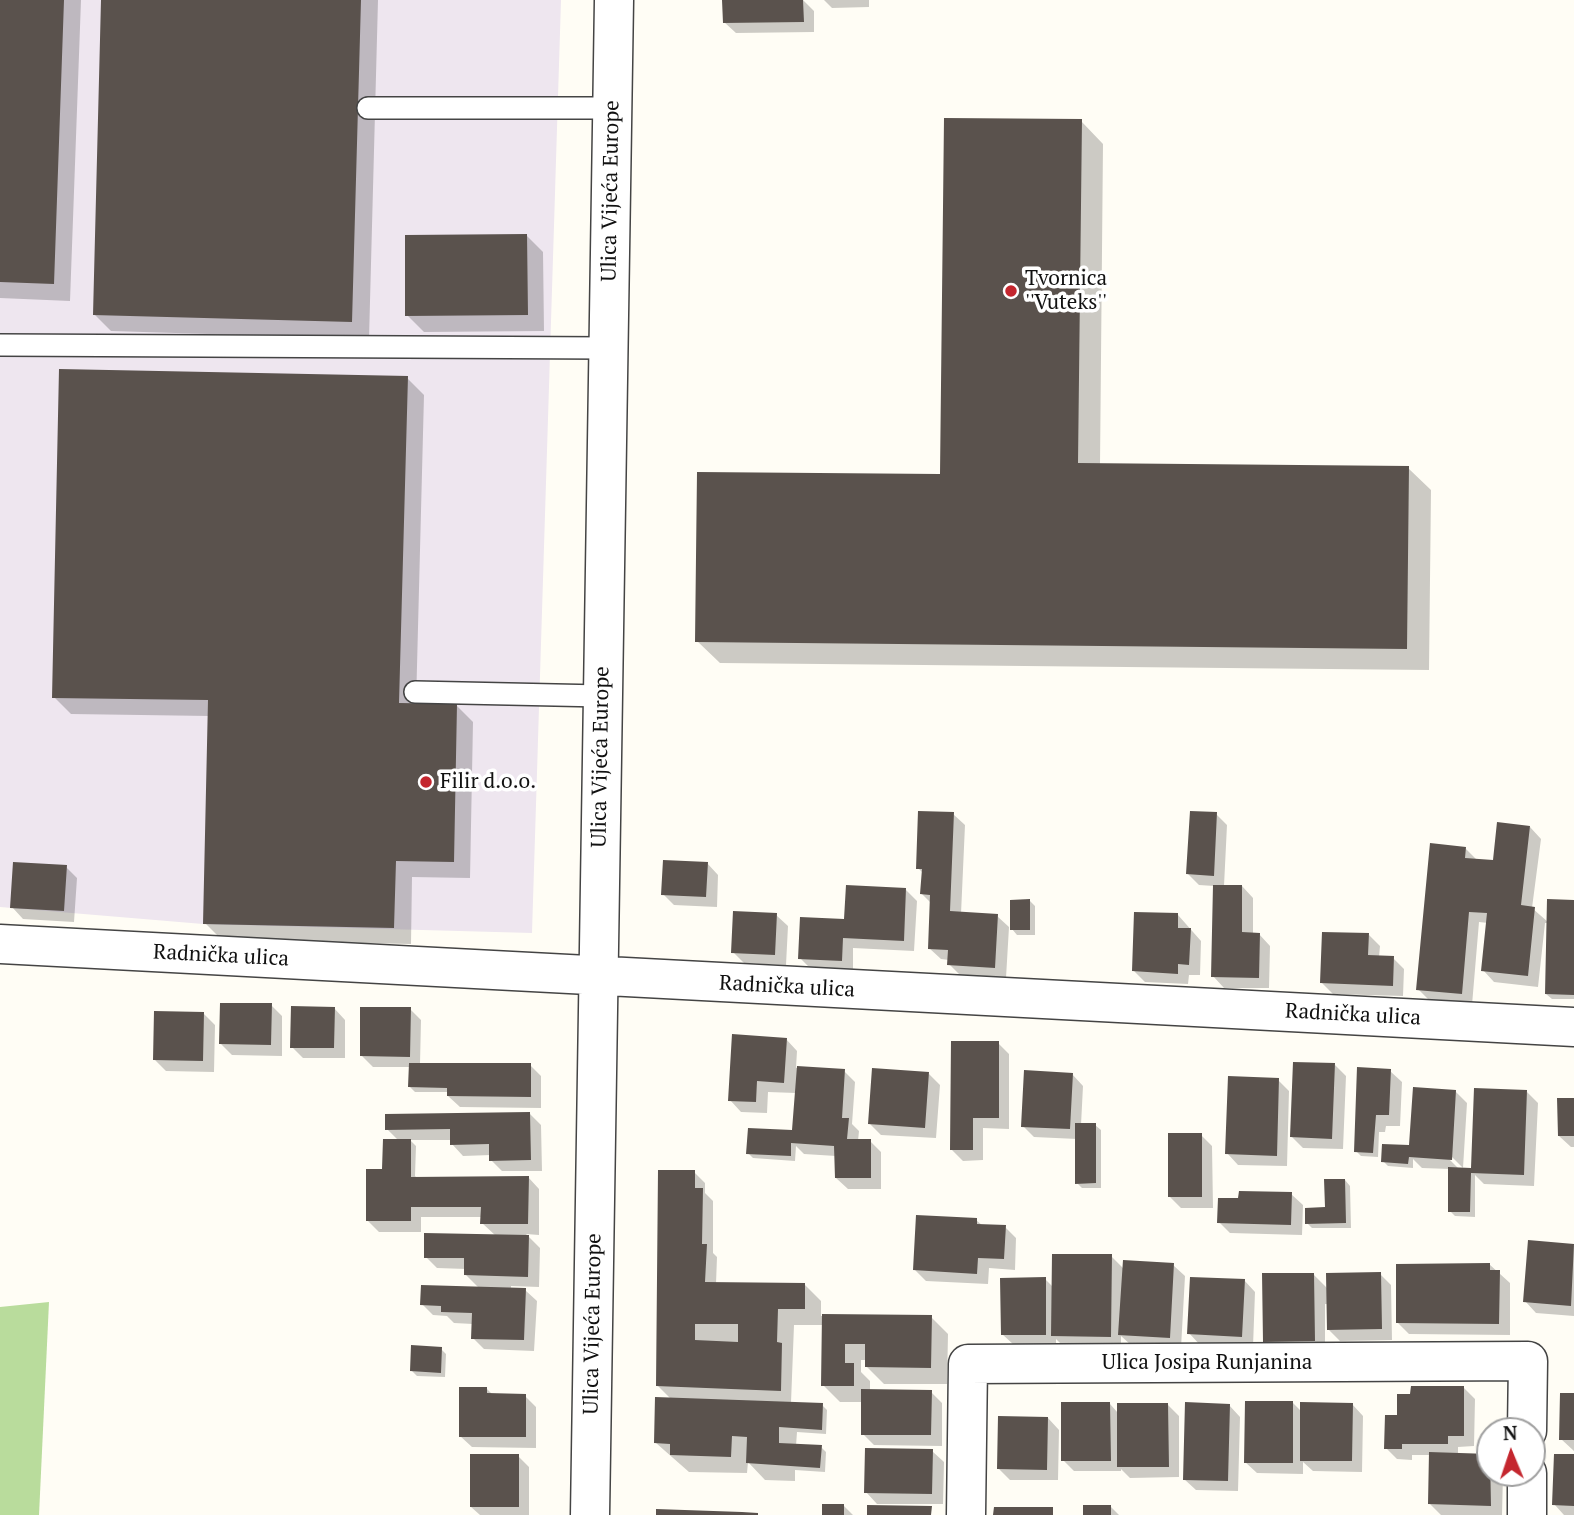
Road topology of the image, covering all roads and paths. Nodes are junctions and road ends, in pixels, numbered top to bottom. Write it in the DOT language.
graph roads {
  1 [pos="614,0"];
  2 [pos="368,108"];
  3 [pos="612,108"];
  4 [pos="0,345"];
  5 [pos="608,348"];
  6 [pos="415,692"];
  7 [pos="602,696"];
  8 [pos="0,944"];
  9 [pos="598,977"];
  10 [pos="1574,1027"];
  11 [pos="1527,1417"];
  12 [pos="1527,1487"];
  13 [pos="590,1515"];
  14 [pos="966,1515"];
  15 [pos="1527,1515"];
  1 -- 3 [label="street, Ulica Vijeća Europe"];
  2 -- 3 [label="lane"];
  3 -- 5 [label="street, Ulica Vijeća Europe"];
  4 -- 5 [label="lane"];
  5 -- 7 [label="street, Ulica Vijeća Europe"];
  6 -- 7 [label="lane"];
  7 -- 9 [label="street, Ulica Vijeća Europe"];
  8 -- 9 [label="street, Radnička ulica"];
  9 -- 10 [label="street, Radnička ulica"];
  9 -- 13 [label="street, Ulica Vijeća Europe"];
  11 -- 14 [label="street, Ulica Josipa Runjanina"];
  12 -- 15 [label="street"];
}
